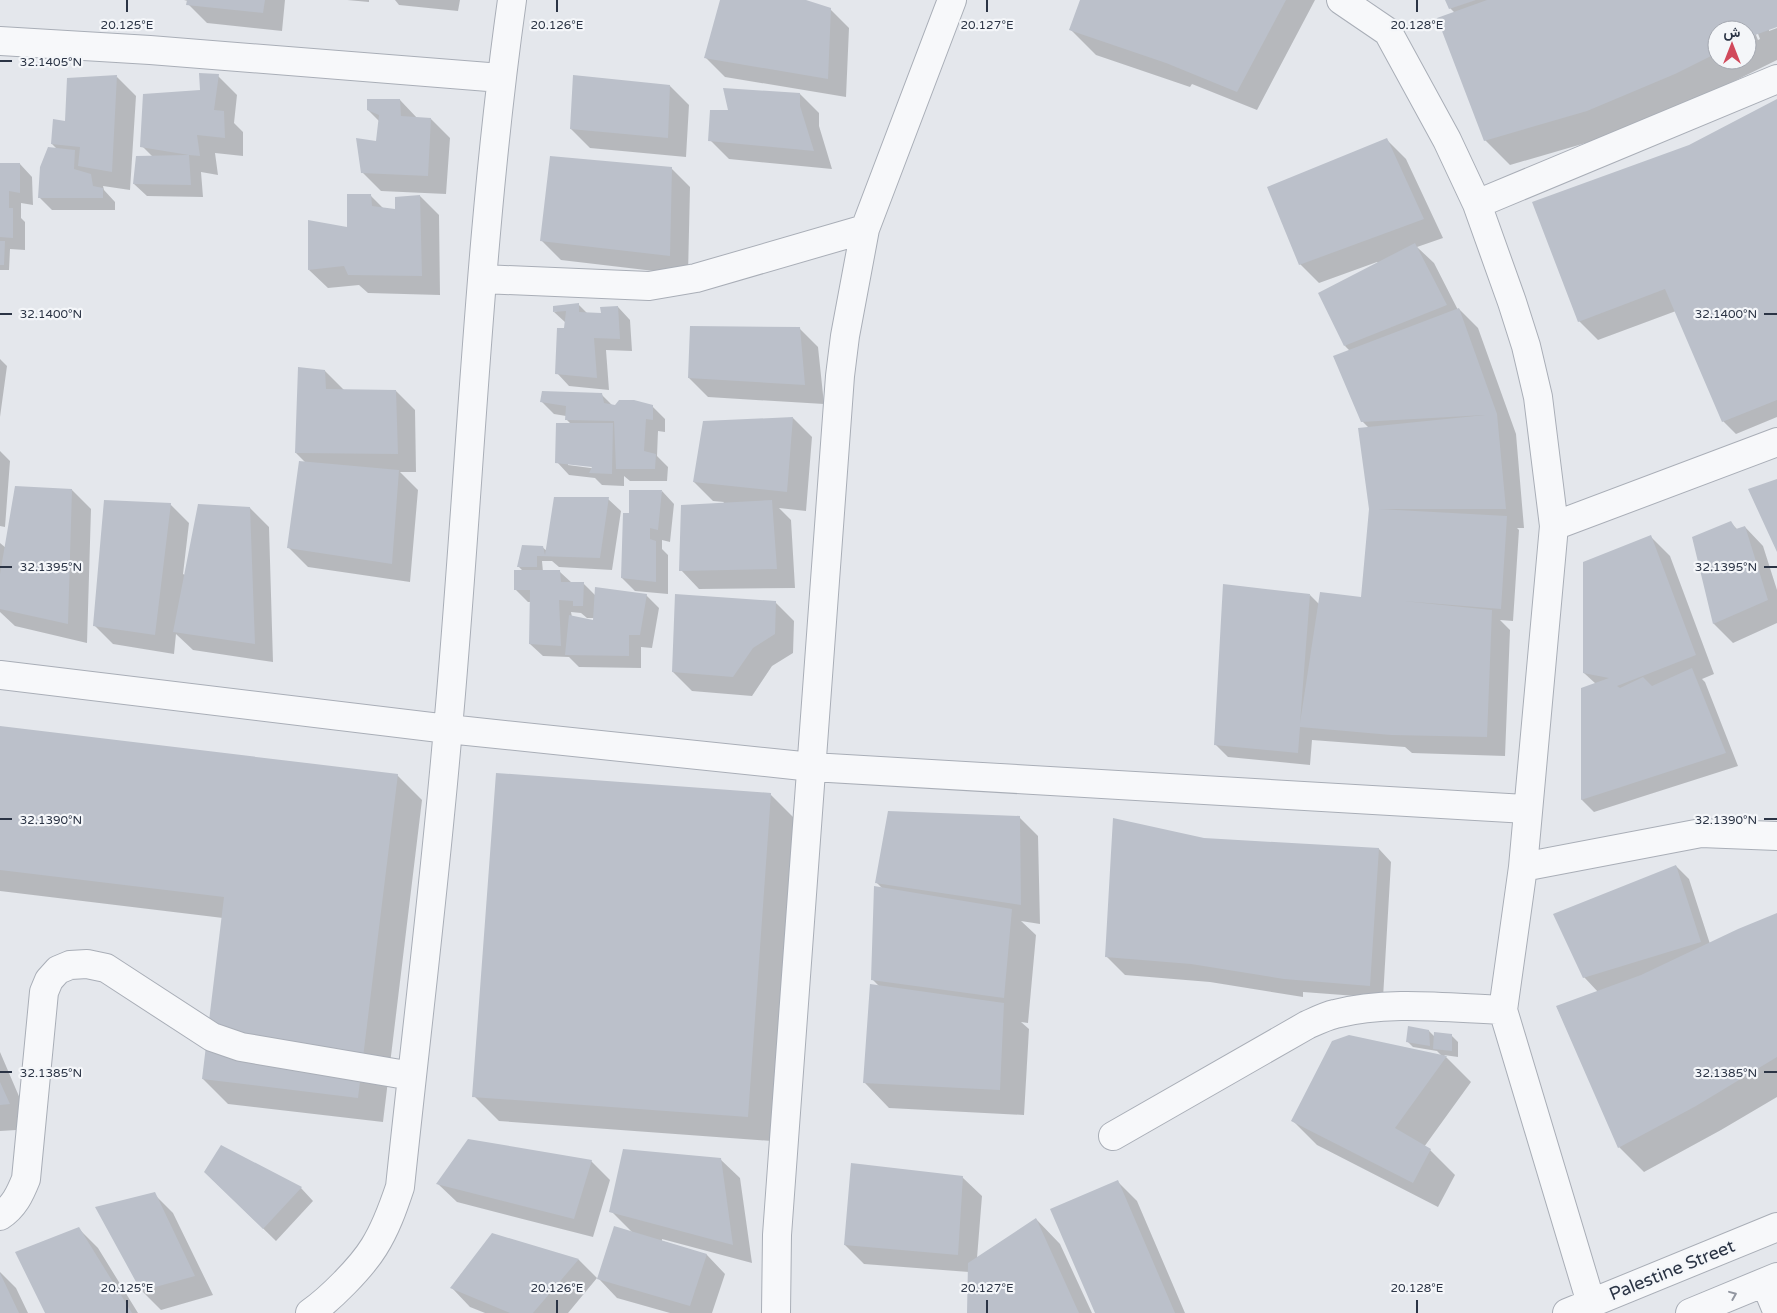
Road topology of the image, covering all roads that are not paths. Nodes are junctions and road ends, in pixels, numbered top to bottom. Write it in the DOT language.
graph roads {
  1 [pos="512,0"];
  2 [pos="952,0"];
  3 [pos="1341,0"];
  4 [pos="1377,0"];
  5 [pos="1388,32"];
  6 [pos="0,41"];
  7 [pos="501,78"];
  8 [pos="1777,79"];
  9 [pos="1477,204"];
  10 [pos="865,229"];
  11 [pos="483,279"];
  12 [pos="1777,442"];
  13 [pos="1554,526"];
  14 [pos="0,675"];
  15 [pos="448,730"];
  16 [pos="812,767"];
  17 [pos="1527,809"];
  18 [pos="1777,836"];
  19 [pos="1523,868"];
  20 [pos="1503,1010"];
  21 [pos="412,1076"];
  22 [pos="1113,1136"];
  23 [pos="0,1216"];
  24 [pos="1777,1227"];
  25 [pos="1771,1279"];
  26 [pos="1579,1308"];
  27 [pos="1777,1311"];
  28 [pos="310,1313"];
  29 [pos="776,1313"];
  30 [pos="1690,1313"];
  1 -- 7 [label="street"];
  2 -- 10 [label="street"];
  3 -- 5 [label="street"];
  4 -- 5 [label="street"];
  5 -- 9 [label="street"];
  6 -- 7 [label="street"];
  7 -- 11 [label="street"];
  8 -- 9 [label="street"];
  9 -- 13 [label="street"];
  10 -- 11 [label="street"];
  10 -- 16 [label="street"];
  11 -- 15 [label="street"];
  12 -- 13 [label="street"];
  13 -- 17 [label="street"];
  14 -- 15 [label="street"];
  15 -- 16 [label="street"];
  15 -- 21 [label="street"];
  16 -- 17 [label="street"];
  16 -- 29 [label="street"];
  17 -- 19 [label="street"];
  18 -- 19 [label="street"];
  19 -- 20 [label="street"];
  20 -- 22 [label="street"];
  20 -- 26 [label="street"];
  21 -- 23 [label="street"];
  21 -- 28 [label="street"];
  24 -- 26 [label="street, Palestine Street"];
  25 -- 27 [label="street"];
  30 -- 25 [label="street, one-way"];
}
